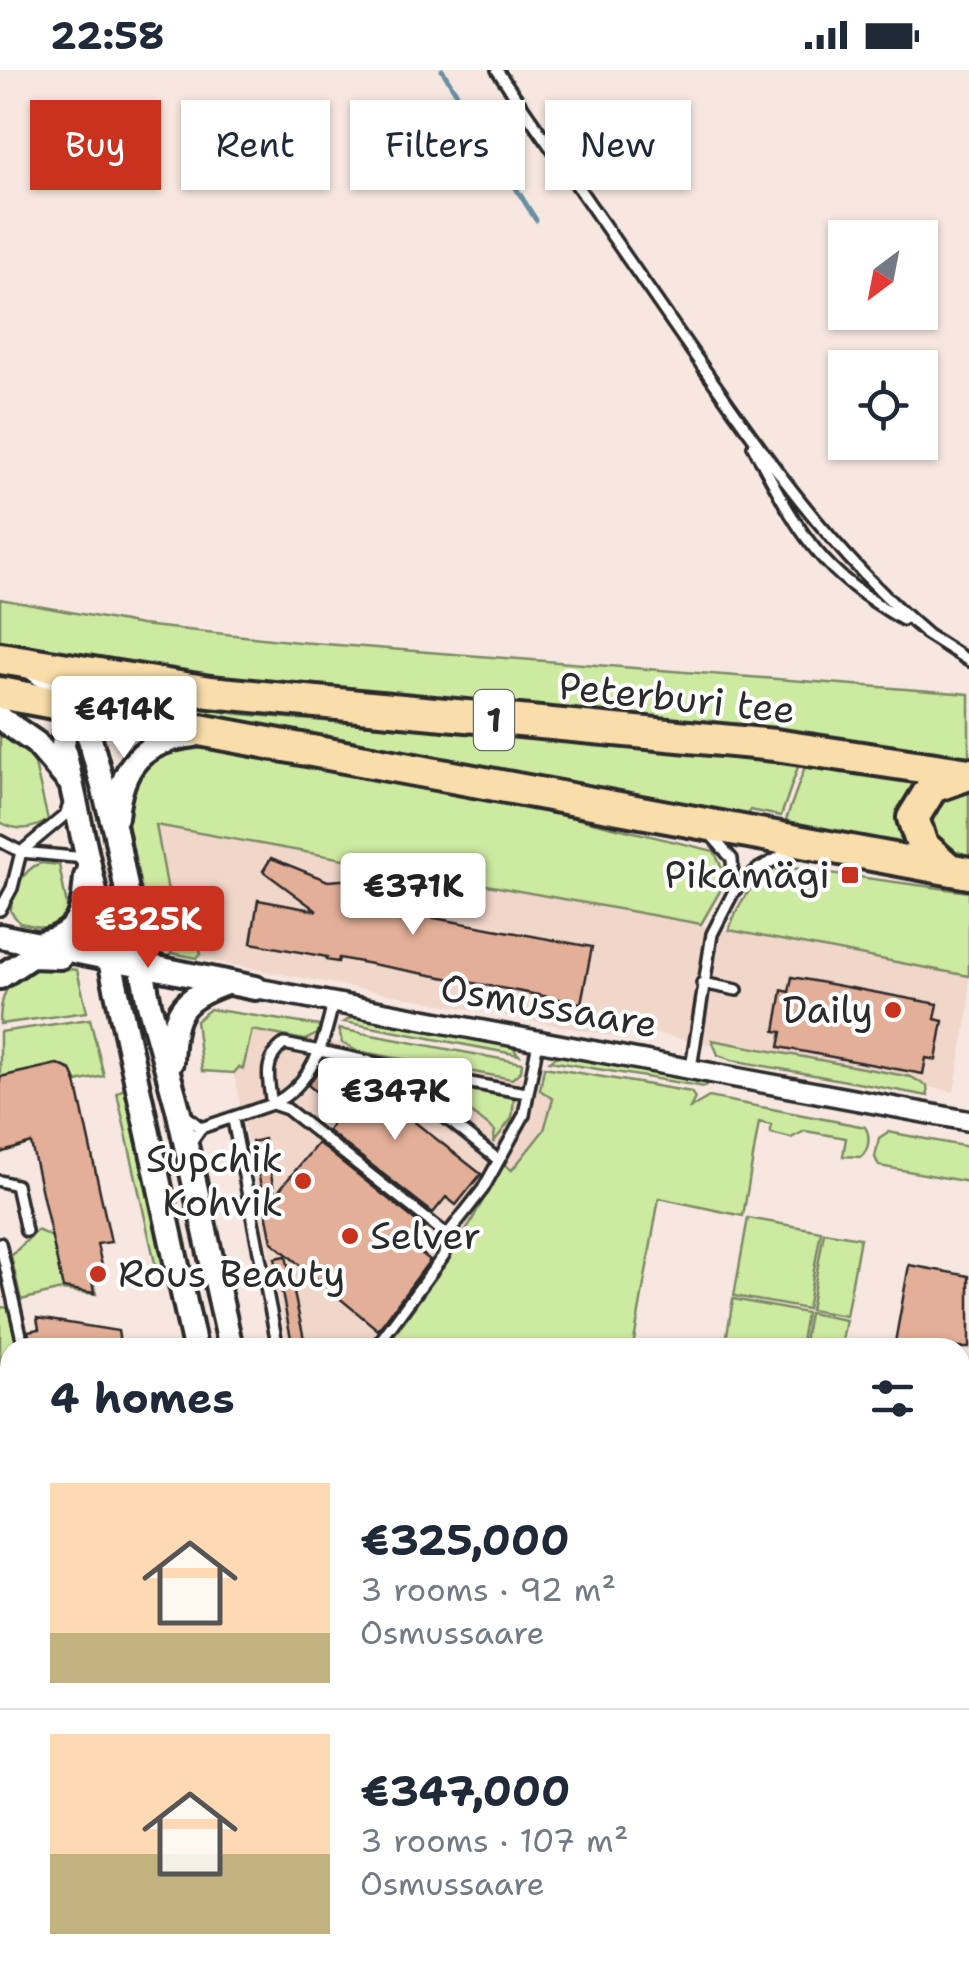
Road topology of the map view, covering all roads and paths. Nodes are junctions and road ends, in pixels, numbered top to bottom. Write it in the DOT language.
graph roads {
  1 [pos="497,70"];
  2 [pos="737,418"];
  3 [pos="927,634"];
  4 [pos="10,660"];
  5 [pos="969,660"];
  6 [pos="0,693"];
  7 [pos="80,708"];
  8 [pos="358,708"];
  9 [pos="0,718"];
  10 [pos="216,733"];
  11 [pos="969,774"];
  12 [pos="71,784"];
  13 [pos="658,814"];
  14 [pos="116,830"];
  15 [pos="0,841"];
  16 [pos="821,846"];
  17 [pos="21,852"];
  18 [pos="88,858"];
  19 [pos="960,872"];
  20 [pos="734,892"];
  21 [pos="1,905"];
  22 [pos="138,934"];
  23 [pos="0,936"];
  24 [pos="43,942"];
  25 [pos="84,959"];
  26 [pos="125,963"];
  27 [pos="172,972"];
  28 [pos="0,977"];
  29 [pos="227,983"];
  30 [pos="702,983"];
  31 [pos="255,988"];
  32 [pos="737,990"];
  33 [pos="333,1002"];
  34 [pos="149,1004"];
  35 [pos="120,1010"];
  36 [pos="538,1040"];
  37 [pos="322,1051"];
  38 [pos="380,1065"];
  39 [pos="690,1068"];
  40 [pos="170,1080"];
  41 [pos="528,1093"];
  42 [pos="272,1104"];
  43 [pos="233,1120"];
  44 [pos="969,1120"];
  45 [pos="194,1137"];
  46 [pos="496,1158"];
  47 [pos="0,1181"];
  48 [pos="26,1232"];
  49 [pos="447,1235"];
  50 [pos="0,1243"];
  51 [pos="22,1338"];
  52 [pos="193,1338"];
  53 [pos="229,1338"];
  54 [pos="276,1338"];
  55 [pos="382,1338"];
  1 -- 2 [label="lane"];
  2 -- 3 [label="lane"];
  2 -- 3 [label="lane"];
  3 -- 5 [label="lane"];
  4 -- 7 [label="main road, Peterburi tee"];
  4 -- 8 [label="highway, Peterburi tee / 1"];
  6 -- 7 [label="highway, 1"];
  7 -- 8 [label="main road"];
  7 -- 10 [label="highway, 1"];
  7 -- 12 [label="main road"];
  7 -- 14 [label="main road"];
  8 -- 11 [label="highway, Peterburi tee / 1"];
  9 -- 12 [label="main road"];
  10 -- 13 [label="highway, 1"];
  10 -- 14 [label="main road"];
  11 -- 19 [label="highway"];
  12 -- 17 [label="lane"];
  12 -- 18 [label="main road"];
  13 -- 16 [label="highway, 1"];
  13 -- 20 [label="lane"];
  14 -- 22 [label="main road"];
  15 -- 17 [label="lane"];
  16 -- 19 [label="highway, 1"];
  16 -- 20 [label="lane"];
  17 -- 18 [label="lane"];
  17 -- 21 [label="lane"];
  18 -- 24 [label="main road"];
  18 -- 26 [label="main road"];
  20 -- 30 [label="lane"];
  22 -- 26 [label="main road"];
  22 -- 27 [label="main road"];
  23 -- 24 [label="main road, Osmussaare"];
  24 -- 26 [label="main road, Osmussaare"];
  25 -- 26 [label="main road"];
  25 -- 28 [label="main road"];
  25 -- 35 [label="main road"];
  26 -- 27 [label="main road, Osmussaare"];
  26 -- 34 [label="main road"];
  26 -- 34 [label="main road"];
  26 -- 35 [label="main road"];
  27 -- 29 [label="main road, Osmussaare"];
  29 -- 31 [label="main road, Osmussaare"];
  29 -- 40 [label="main road"];
  30 -- 32 [label="lane"];
  30 -- 39 [label="lane"];
  31 -- 33 [label="street, Osmussaare"];
  33 -- 36 [label="street, Osmussaare"];
  33 -- 37 [label="lane"];
  34 -- 40 [label="main road"];
  35 -- 52 [label="main road"];
  36 -- 39 [label="street, Osmussaare"];
  36 -- 41 [label="lane"];
  37 -- 38 [label="lane"];
  37 -- 42 [label="lane"];
  37 -- 42 [label="lane"];
  38 -- 41 [label="lane"];
  38 -- 46 [label="lane"];
  39 -- 44 [label="street, Osmussaare"];
  40 -- 45 [label="main road"];
  41 -- 46 [label="lane"];
  42 -- 43 [label="lane"];
  42 -- 49 [label="lane"];
  43 -- 45 [label="lane"];
  43 -- 54 [label="lane"];
  45 -- 53 [label="main road"];
  46 -- 49 [label="lane"];
  47 -- 48 [label="lane"];
  49 -- 55 [label="lane"];
  50 -- 51 [label="lane"];
}
